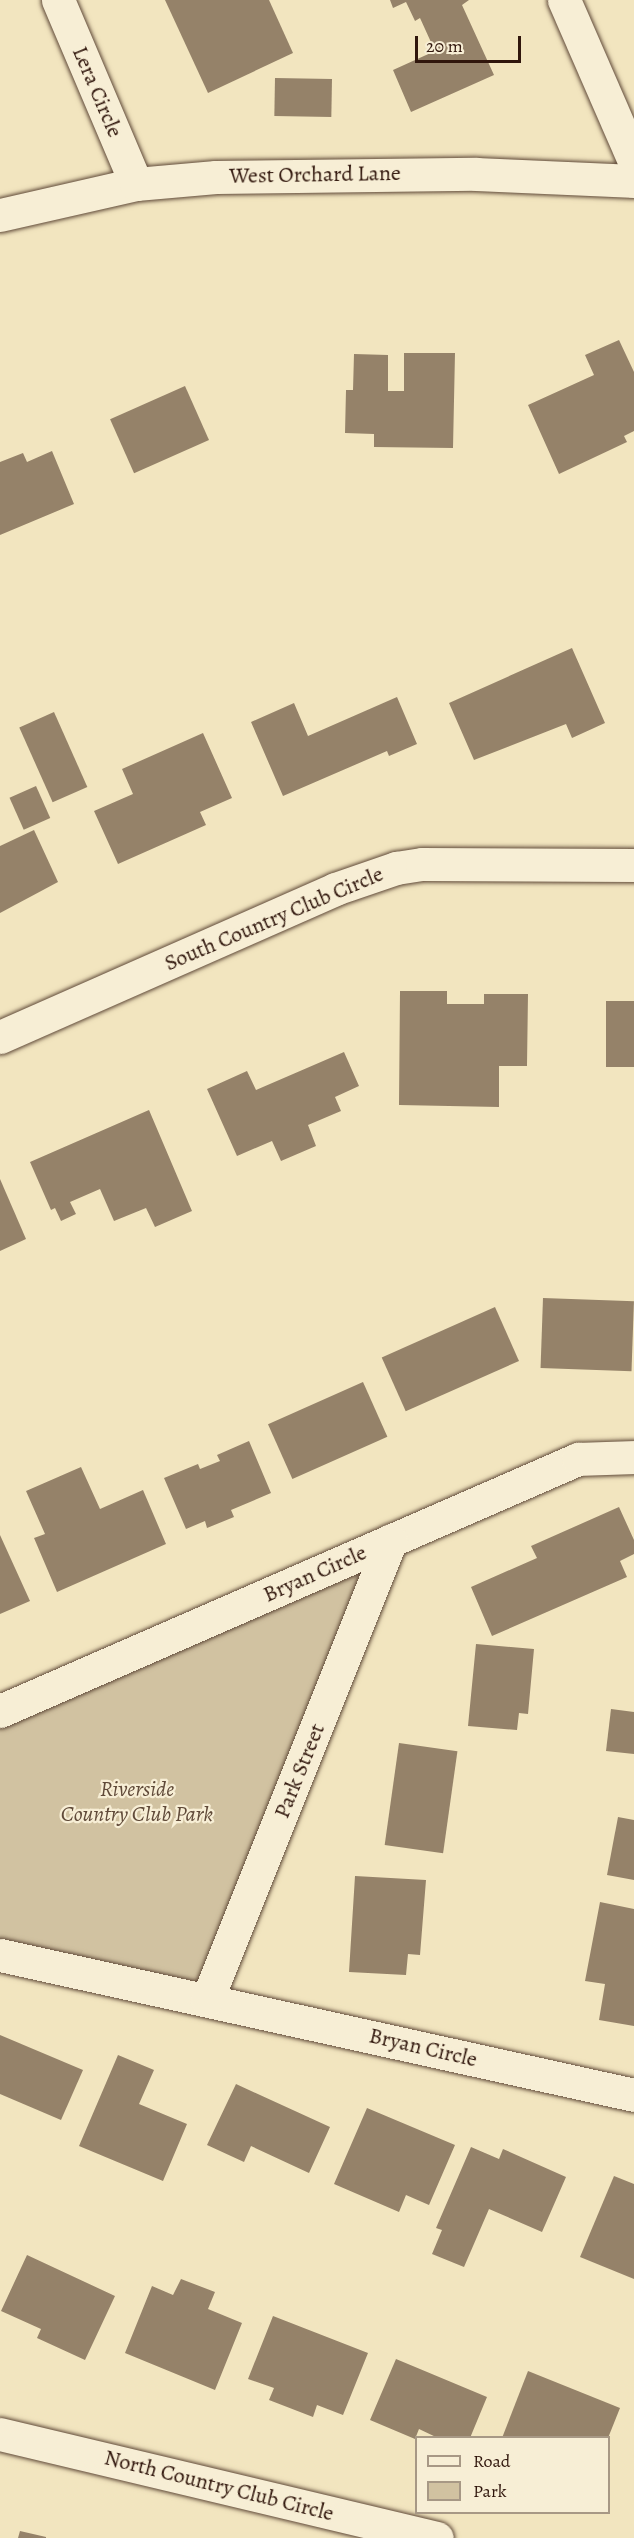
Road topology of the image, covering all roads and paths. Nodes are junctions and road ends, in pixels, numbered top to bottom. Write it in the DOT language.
graph roads {
  1 [pos="57,0"];
  2 [pos="564,0"];
  3 [pos="634,161"];
  4 [pos="634,181"];
  5 [pos="136,184"];
  6 [pos="0,215"];
  7 [pos="634,865"];
  8 [pos="0,1037"];
  9 [pos="634,1457"];
  10 [pos="391,1541"];
  11 [pos="0,1711"];
  12 [pos="0,1955"];
  13 [pos="207,2000"];
  14 [pos="634,2095"];
  15 [pos="0,2434"];
  16 [pos="437,2538"];
  1 -- 5 [label="street, Lera Circle"];
  2 -- 3 [label="street"];
  4 -- 5 [label="street, West Orchard Lane"];
  5 -- 6 [label="street, West Orchard Lane"];
  7 -- 8 [label="street, South Country Club Circle"];
  9 -- 10 [label="street, Bryan Circle"];
  10 -- 11 [label="street, Bryan Circle"];
  10 -- 13 [label="street, Park Street"];
  12 -- 13 [label="street, Bryan Circle"];
  13 -- 14 [label="street, Bryan Circle"];
  15 -- 16 [label="street, North Country Club Circle"];
}
